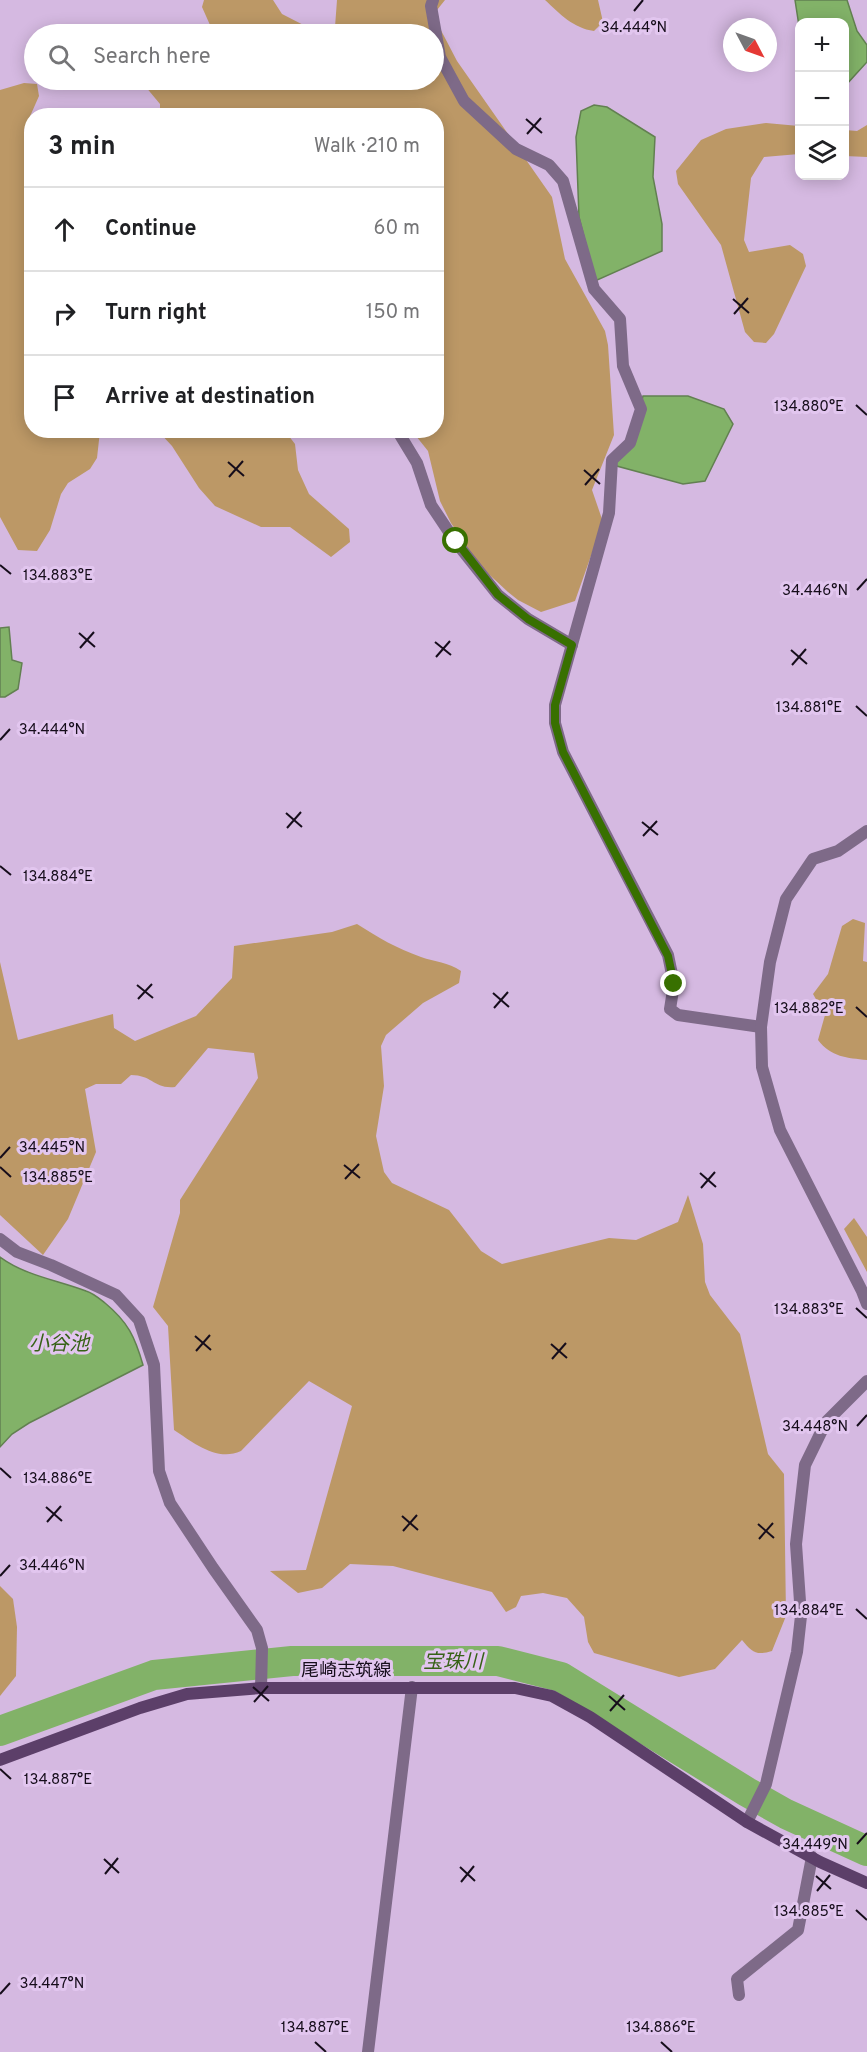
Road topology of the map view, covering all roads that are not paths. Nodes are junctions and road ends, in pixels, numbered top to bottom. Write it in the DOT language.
graph roads {
  1 [pos="433,0"];
  2 [pos="434,24"];
  3 [pos="444,64"];
  4 [pos="402,438"];
  5 [pos="572,645"];
  6 [pos="867,831"];
  7 [pos="761,1027"];
  8 [pos="0,1239"];
  9 [pos="867,1304"];
  10 [pos="867,1381"];
  11 [pos="261,1683"];
  12 [pos="412,1687"];
  13 [pos="0,1760"];
  14 [pos="750,1817"];
  15 [pos="812,1857"];
  16 [pos="867,1883"];
  17 [pos="739,1995"];
  18 [pos="368,2052"];
  1 -- 2 [label="street"];
  3 -- 5 [label="street"];
  4 -- 5 [label="street"];
  5 -- 7 [label="street"];
  6 -- 7 [label="street"];
  7 -- 9 [label="street"];
  8 -- 11 [label="street"];
  10 -- 14 [label="street"];
  11 -- 12 [label="main road, 尾崎志筑線"];
  11 -- 13 [label="main road, 尾崎志筑線"];
  12 -- 14 [label="main road, 尾崎志筑線"];
  12 -- 18 [label="street"];
  14 -- 15 [label="main road, 尾崎志筑線"];
  15 -- 16 [label="main road, 尾崎志筑線"];
  15 -- 17 [label="street"];
}
